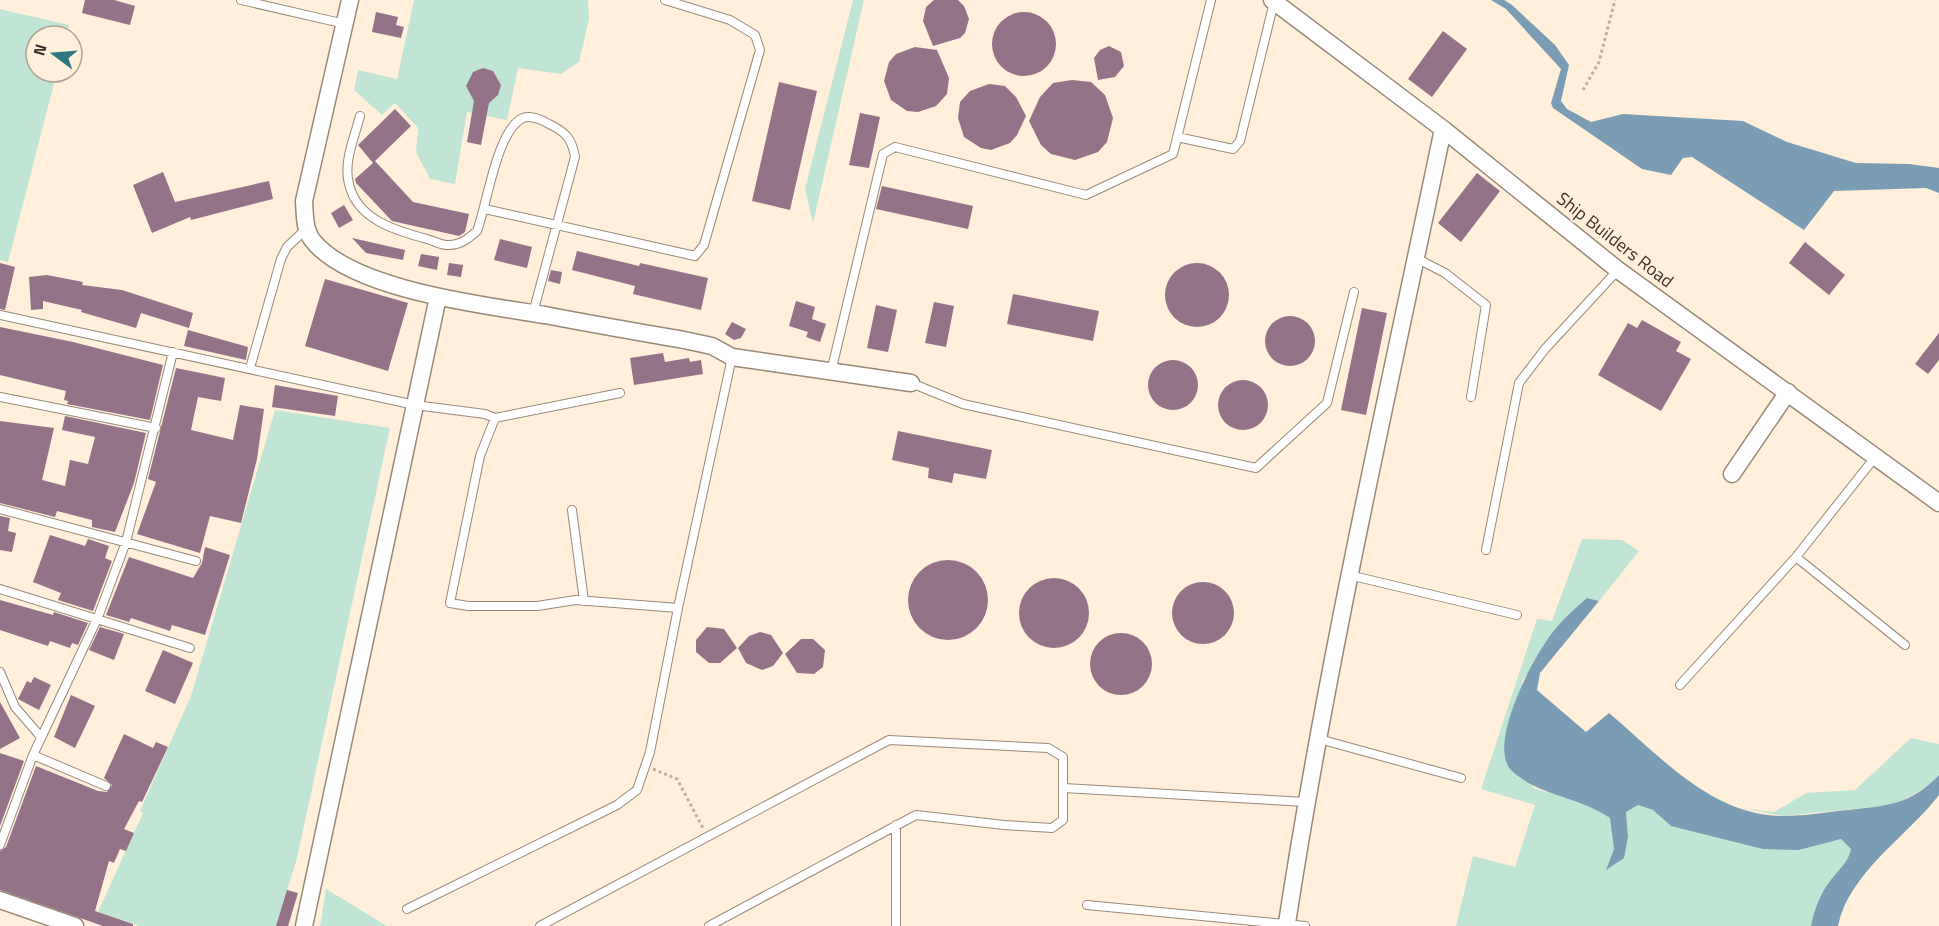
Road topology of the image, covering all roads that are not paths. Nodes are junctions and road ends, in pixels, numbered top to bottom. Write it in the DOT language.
graph roads {
  1 [pos="241,0"];
  2 [pos="350,0"];
  3 [pos="665,0"];
  4 [pos="1211,0"];
  5 [pos="1273,1"];
  6 [pos="345,24"];
  7 [pos="360,116"];
  8 [pos="1443,129"];
  9 [pos="1177,137"];
  10 [pos="485,209"];
  11 [pos="559,226"];
  12 [pos="306,228"];
  13 [pos="1416,258"];
  14 [pos="1618,270"];
  15 [pos="1354,292"];
  16 [pos="438,297"];
  17 [pos="533,313"];
  18 [pos="0,315"];
  19 [pos="173,352"];
  20 [pos="732,357"];
  21 [pos="250,368"];
  22 [pos="831,372"];
  23 [pos="911,383"];
  24 [pos="1788,392"];
  25 [pos="620,393"];
  26 [pos="1471,396"];
  27 [pos="0,397"];
  28 [pos="415,405"];
  29 [pos="495,418"];
  30 [pos="156,428"];
  31 [pos="1876,456"];
  32 [pos="1732,474"];
  33 [pos="1939,503"];
  34 [pos="0,509"];
  35 [pos="572,510"];
  36 [pos="126,542"];
  37 [pos="1486,550"];
  38 [pos="1796,557"];
  39 [pos="196,561"];
  40 [pos="1348,575"];
  41 [pos="0,589"];
  42 [pos="584,601"];
  43 [pos="678,608"];
  44 [pos="1517,615"];
  45 [pos="98,617"];
  46 [pos="1905,645"];
  47 [pos="190,648"];
  48 [pos="0,672"];
  49 [pos="1680,685"];
  50 [pos="41,737"];
  51 [pos="1318,739"];
  52 [pos="33,755"];
  53 [pos="1461,778"];
  54 [pos="106,786"];
  55 [pos="1064,788"];
  56 [pos="1306,802"];
  57 [pos="896,825"];
  58 [pos="0,845"];
  59 [pos="0,900"];
  60 [pos="1087,905"];
  61 [pos="407,909"];
  62 [pos="1287,922"];
  63 [pos="75,926"];
  64 [pos="304,926"];
  65 [pos="540,926"];
  66 [pos="709,926"];
  67 [pos="896,926"];
  68 [pos="1305,926"];
  1 -- 6 [label="lane"];
  2 -- 6 [label="street"];
  3 -- 11 [label="lane"];
  4 -- 9 [label="lane"];
  5 -- 8 [label="street, Ship Builders Road"];
  5 -- 9 [label="lane"];
  6 -- 12 [label="street"];
  7 -- 10 [label="lane"];
  8 -- 13 [label="street"];
  8 -- 14 [label="street, Ship Builders Road"];
  9 -- 22 [label="lane"];
  10 -- 11 [label="lane"];
  10 -- 11 [label="lane"];
  11 -- 17 [label="lane"];
  12 -- 16 [label="street"];
  12 -- 21 [label="lane"];
  13 -- 26 [label="lane"];
  13 -- 40 [label="street"];
  14 -- 24 [label="street, Ship Builders Road"];
  14 -- 37 [label="lane"];
  15 -- 23 [label="lane"];
  16 -- 17 [label="street"];
  16 -- 28 [label="street"];
  17 -- 20 [label="street"];
  18 -- 19 [label="lane"];
  19 -- 21 [label="lane"];
  19 -- 30 [label="lane"];
  20 -- 22 [label="street"];
  20 -- 43 [label="lane"];
  21 -- 28 [label="lane"];
  22 -- 23 [label="street"];
  24 -- 31 [label="street, Ship Builders Road"];
  24 -- 32 [label="street"];
  25 -- 29 [label="lane"];
  27 -- 30 [label="lane"];
  28 -- 29 [label="lane"];
  28 -- 64 [label="street"];
  29 -- 42 [label="lane"];
  30 -- 36 [label="lane"];
  31 -- 33 [label="street, Ship Builders Road"];
  31 -- 38 [label="lane"];
  34 -- 36 [label="lane"];
  35 -- 42 [label="lane"];
  36 -- 39 [label="lane"];
  36 -- 45 [label="lane"];
  38 -- 46 [label="lane"];
  38 -- 49 [label="lane"];
  40 -- 44 [label="lane"];
  40 -- 51 [label="street"];
  41 -- 45 [label="lane"];
  42 -- 43 [label="lane"];
  43 -- 61 [label="lane"];
  45 -- 47 [label="lane"];
  45 -- 50 [label="lane"];
  48 -- 50 [label="lane"];
  50 -- 52 [label="lane"];
  51 -- 53 [label="lane"];
  51 -- 56 [label="street"];
  52 -- 54 [label="lane"];
  52 -- 58 [label="lane"];
  55 -- 56 [label="lane"];
  55 -- 57 [label="lane"];
  55 -- 65 [label="lane"];
  56 -- 62 [label="street"];
  57 -- 66 [label="lane"];
  57 -- 67 [label="lane"];
  59 -- 63 [label="street"];
  60 -- 62 [label="lane"];
  62 -- 68 [label="lane"];
}
